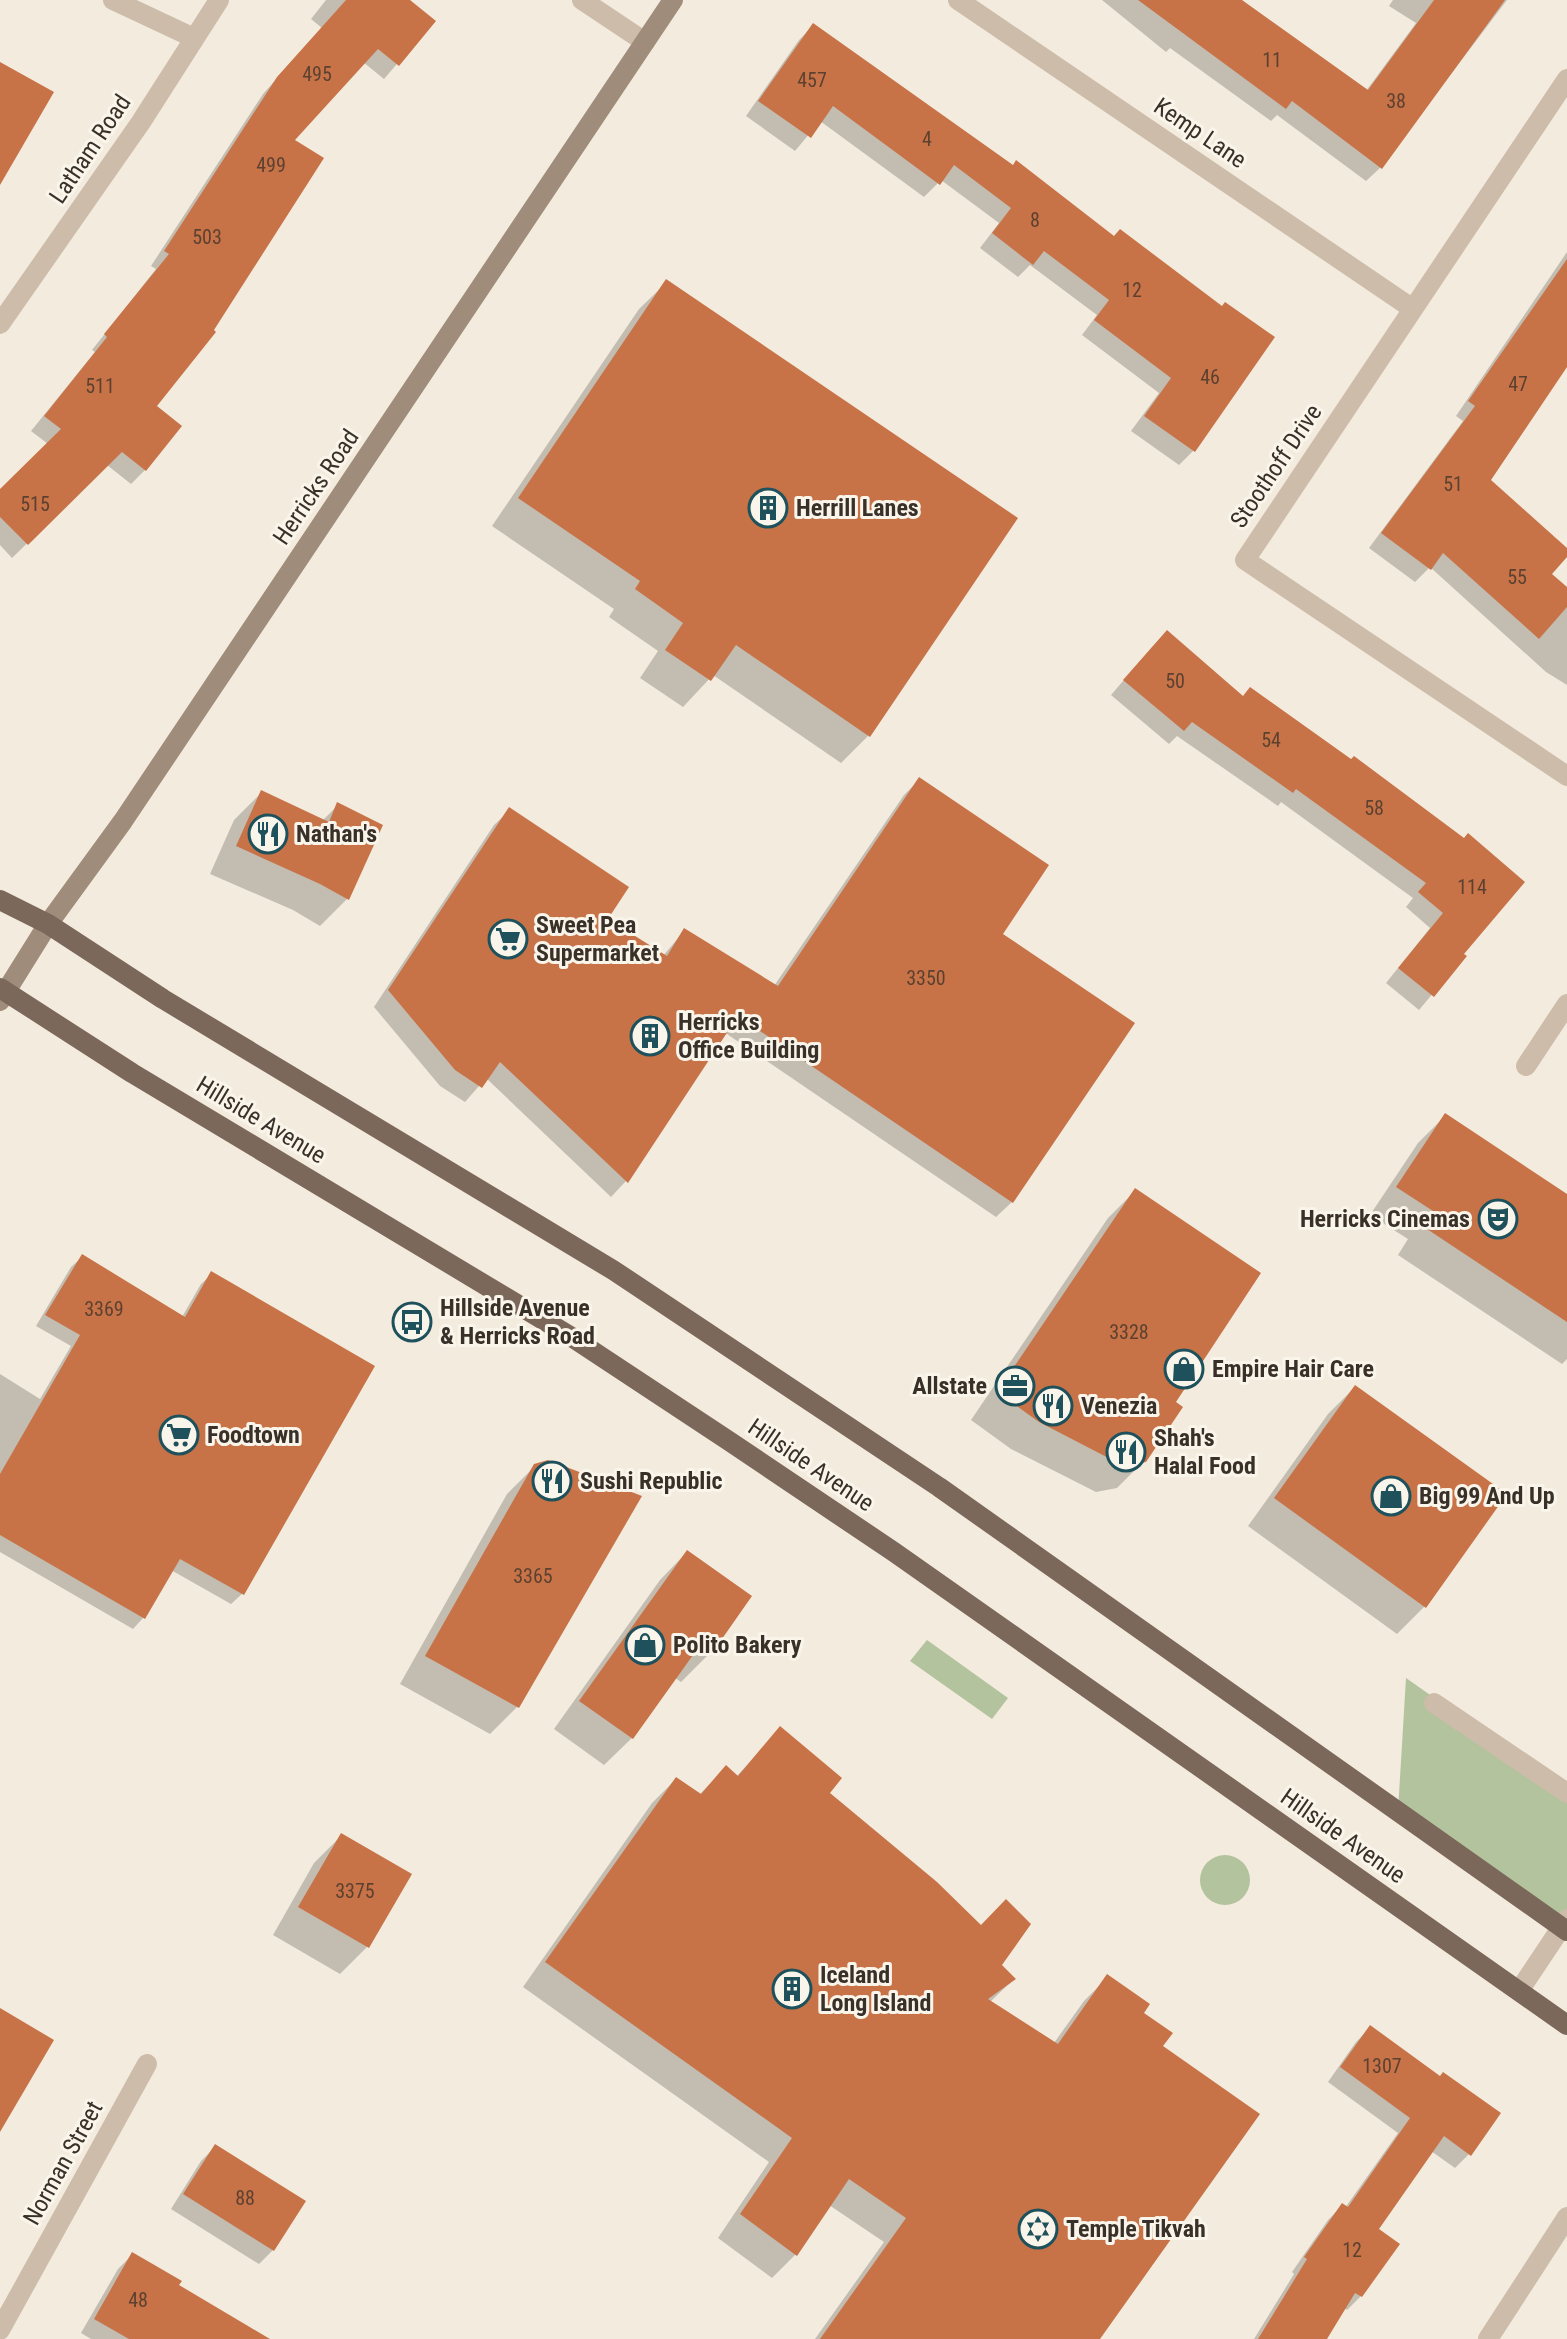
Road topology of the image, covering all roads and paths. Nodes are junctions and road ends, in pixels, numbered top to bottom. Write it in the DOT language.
graph roads {
  1 [pos="113,0"];
  2 [pos="219,0"];
  3 [pos="582,0"];
  4 [pos="673,0"];
  5 [pos="958,0"];
  6 [pos="194,38"];
  7 [pos="645,42"];
  8 [pos="1567,79"];
  9 [pos="1413,309"];
  10 [pos="0,324"];
  11 [pos="1567,776"];
  12 [pos="0,900"];
  13 [pos="48,924"];
  14 [pos="2,994"];
  15 [pos="1567,1004"];
  16 [pos="1526,1066"];
  17 [pos="1434,1703"];
  18 [pos="1567,1793"];
  19 [pos="1565,1926"];
  20 [pos="1519,1991"];
  21 [pos="1567,2025"];
  22 [pos="147,2064"];
  23 [pos="1567,2217"];
  24 [pos="0,2330"];
  25 [pos="1488,2339"];
  1 -- 6 [label="street"];
  2 -- 6 [label="street, Latham Road"];
  3 -- 7 [label="street"];
  4 -- 7 [label="main road, Herricks Road"];
  5 -- 9 [label="street, Kemp Lane"];
  6 -- 10 [label="street, Latham Road"];
  7 -- 13 [label="main road, Herricks Road"];
  8 -- 9 [label="street, Stoothoff Drive"];
  9 -- 11 [label="street, Stoothoff Drive"];
  12 -- 13 [label="main road"];
  13 -- 14 [label="main road, Herricks Road"];
  13 -- 19 [label="main road"];
  14 -- 20 [label="main road, Hillside Avenue"];
  15 -- 16 [label="street"];
  17 -- 18 [label="street"];
  19 -- 20 [label="street"];
  20 -- 21 [label="main road, Hillside Avenue"];
  22 -- 24 [label="street, Norman Street"];
  23 -- 25 [label="street"];
}
